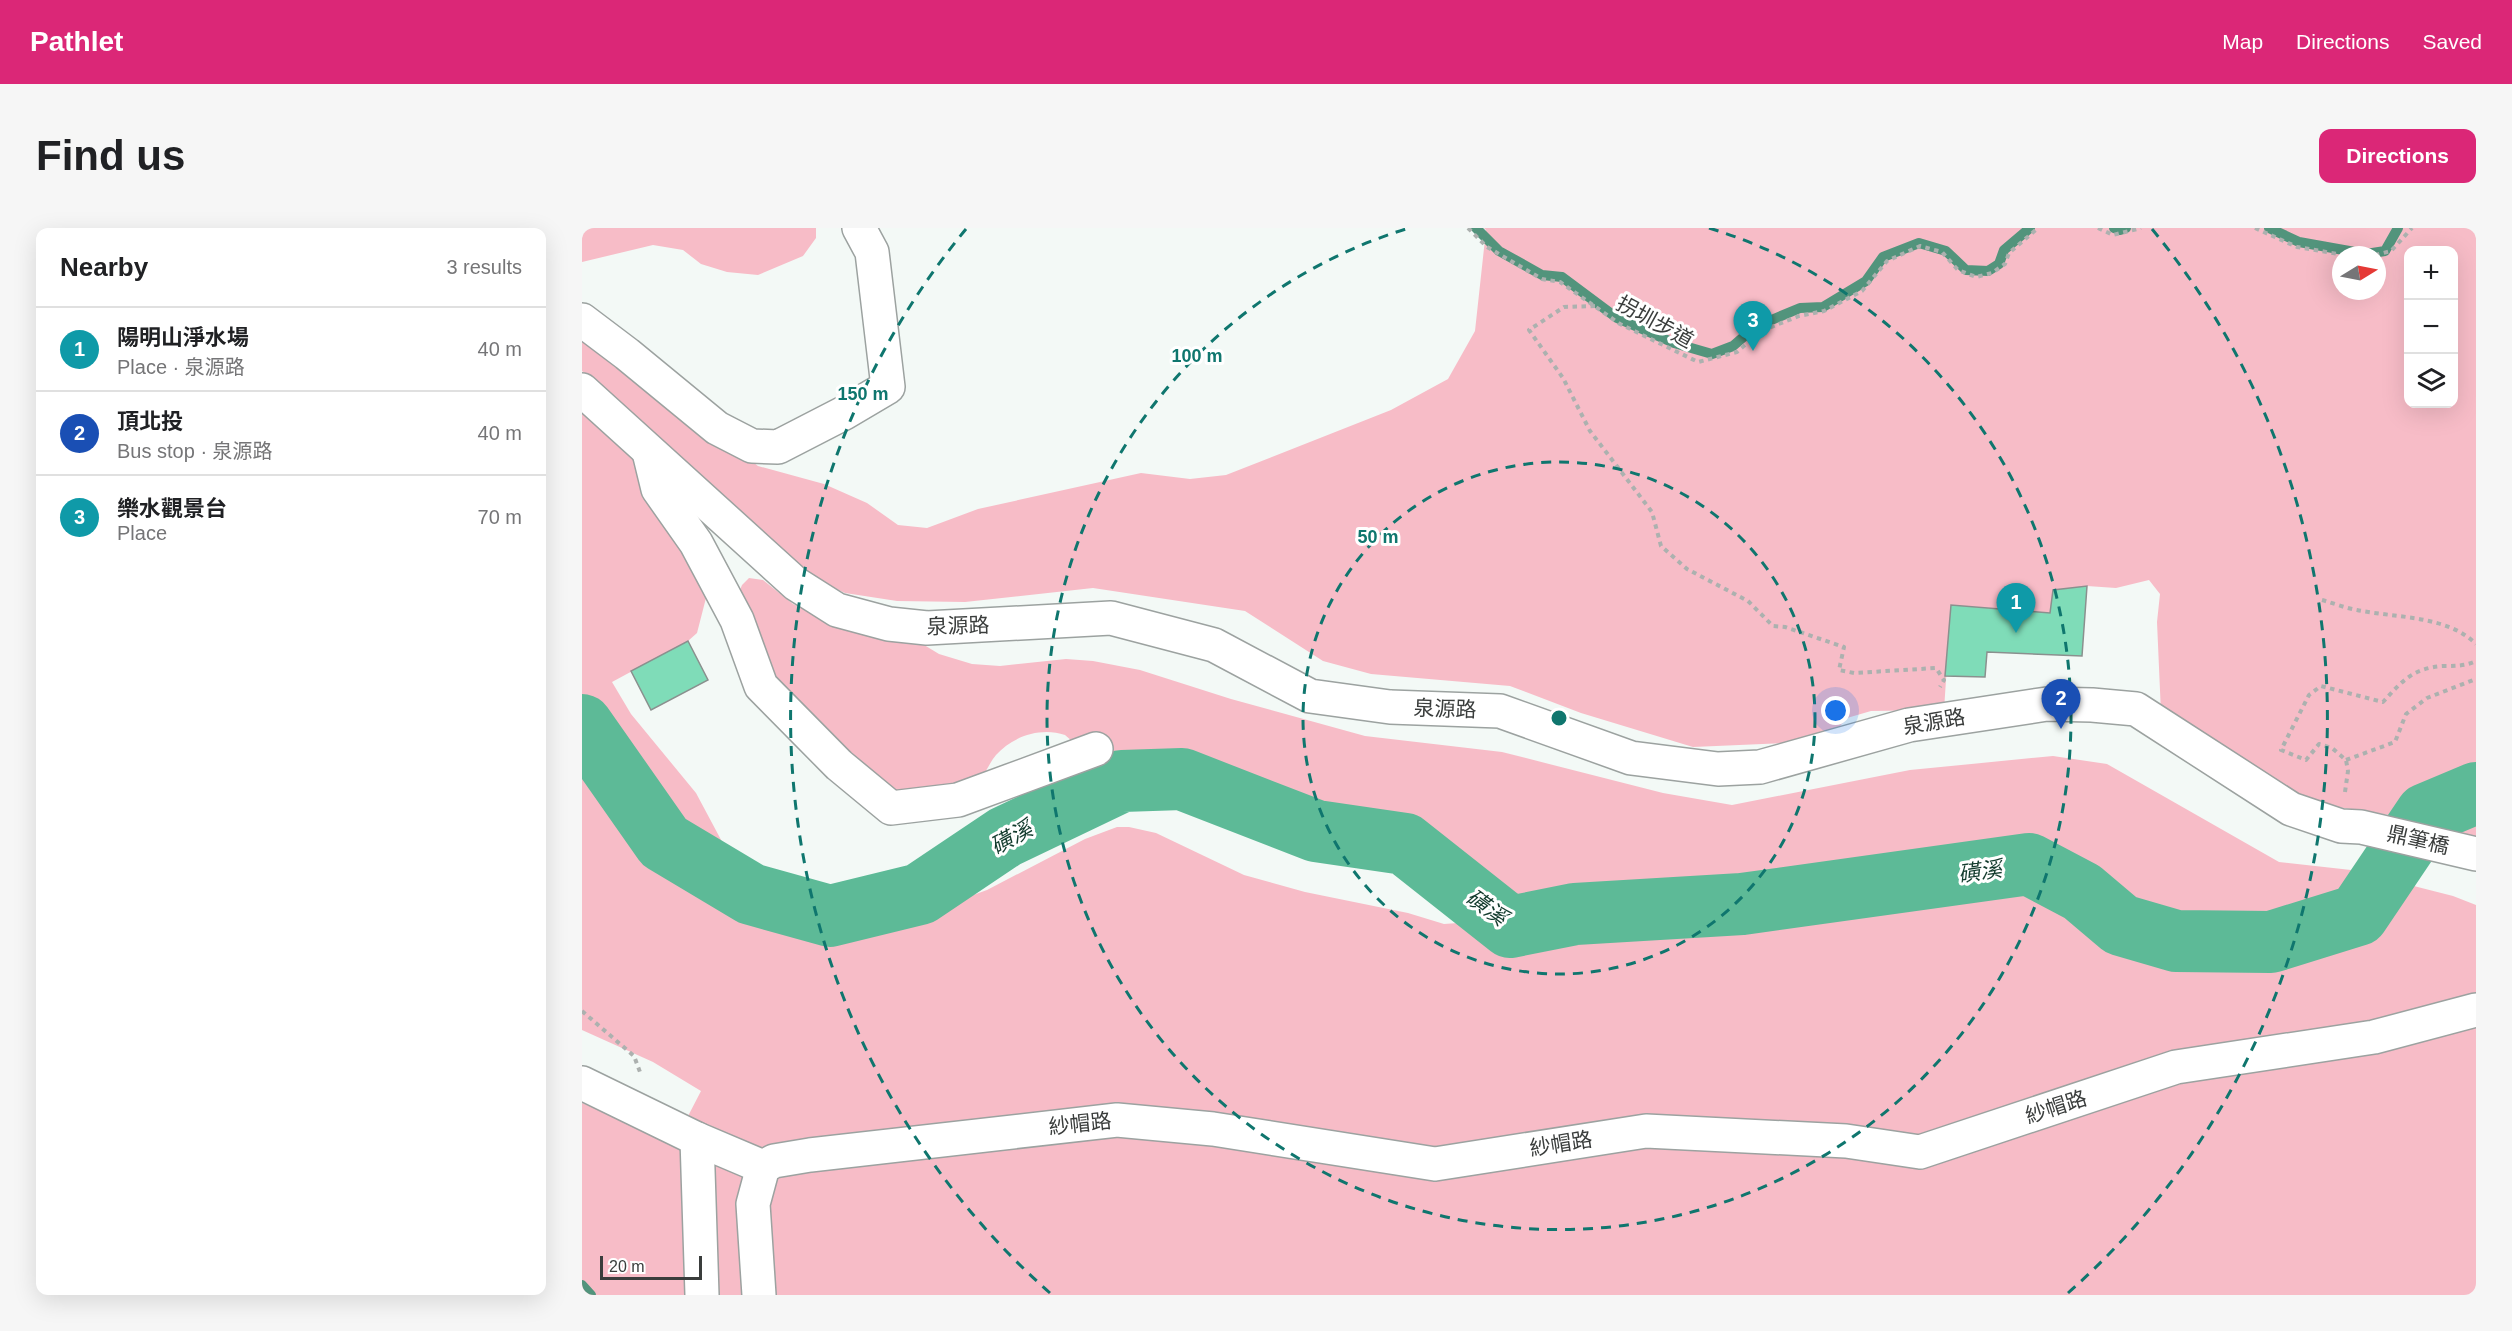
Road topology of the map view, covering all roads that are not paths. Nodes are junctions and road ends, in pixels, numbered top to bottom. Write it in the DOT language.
graph roads {
  1 [pos="859,228"];
  2 [pos="582,320"];
  3 [pos="582,390"];
  4 [pos="649,452"];
  5 [pos="1096,748"];
  6 [pos="2351,826"];
  7 [pos="2476,854"];
  8 [pos="2476,1010"];
  9 [pos="582,1083"];
  10 [pos="697,1139"];
  11 [pos="763,1167"];
  12 [pos="702,1295"];
  13 [pos="759,1295"];
  1 -- 2 [label="street"];
  3 -- 4 [label="street, 泉源路"];
  4 -- 5 [label="street"];
  4 -- 6 [label="street, 泉源路"];
  6 -- 7 [label="street, 鼎筆橋"];
  8 -- 11 [label="street, 紗帽路"];
  9 -- 10 [label="street"];
  10 -- 11 [label="street"];
  10 -- 12 [label="street"];
  11 -- 13 [label="street"];
}
